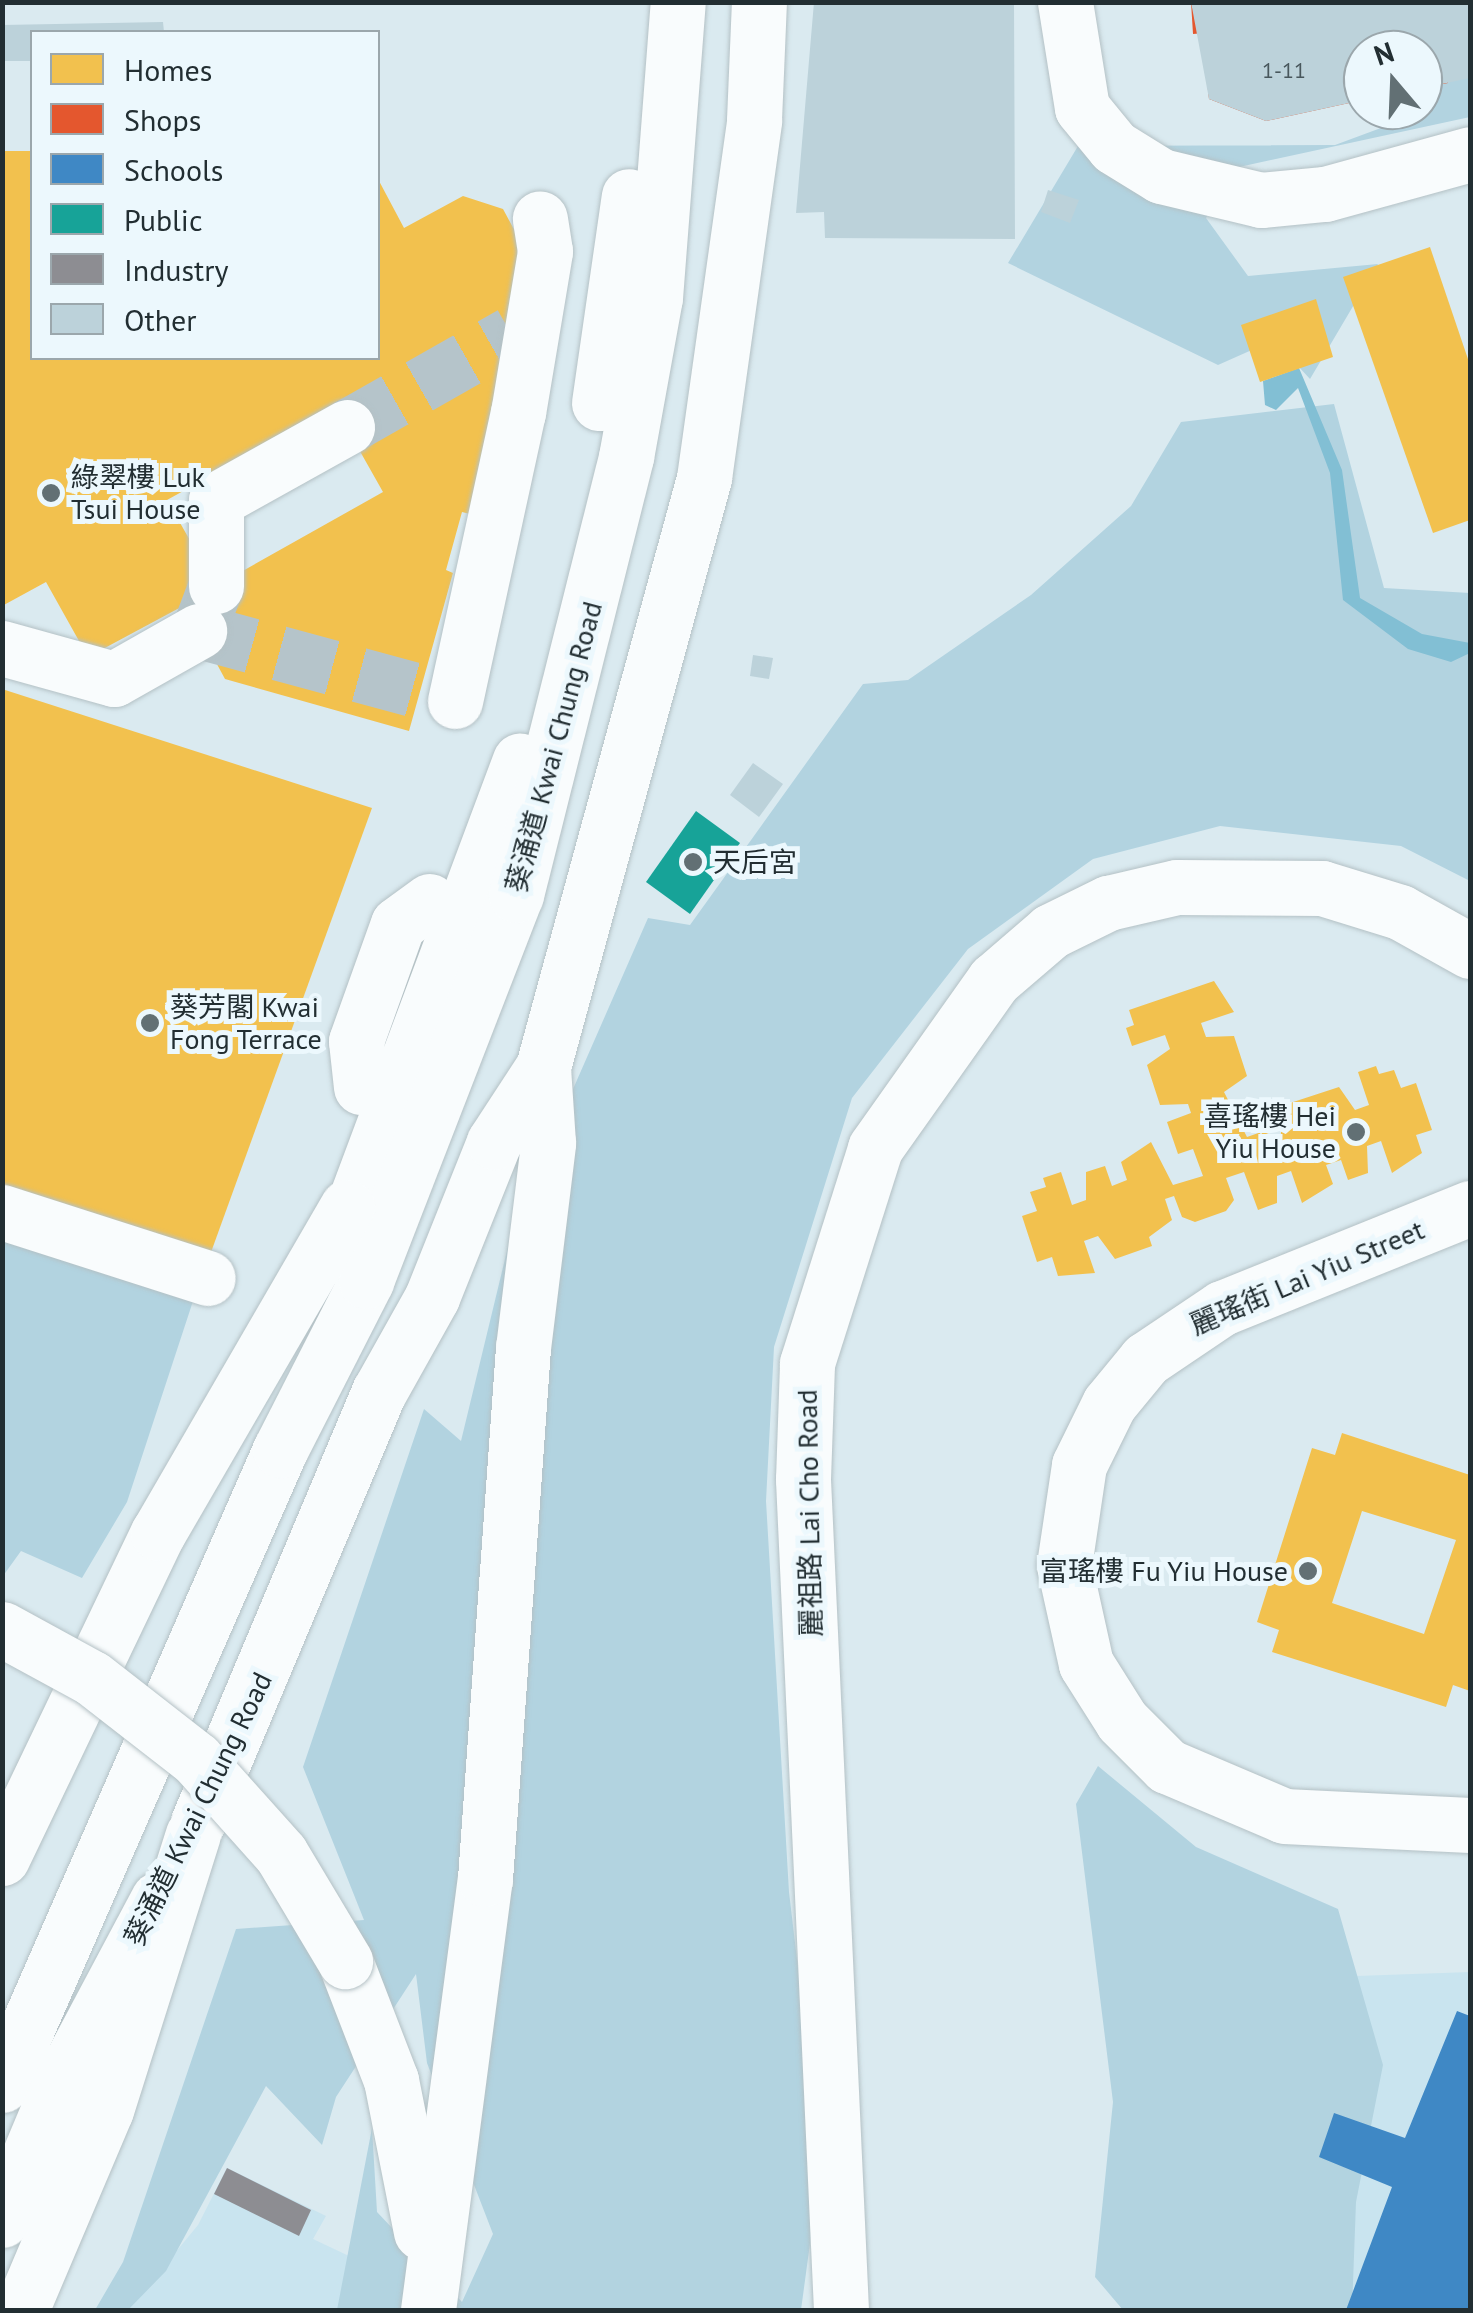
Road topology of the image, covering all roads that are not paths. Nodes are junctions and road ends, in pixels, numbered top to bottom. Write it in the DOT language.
graph roads {
  1 [pos="645,2"];
  2 [pos="678,2"];
  3 [pos="706,2"];
  4 [pos="759,2"];
  5 [pos="1065,2"];
  6 [pos="1470,154"];
  7 [pos="540,218"];
  8 [pos="346,427"];
  9 [pos="2,648"];
  10 [pos="585,694"];
  11 [pos="454,701"];
  12 [pos="430,902"];
  13 [pos="1470,951"];
  14 [pos="543,1067"];
  15 [pos="362,1087"];
  16 [pos="348,1207"];
  17 [pos="1470,1208"];
  18 [pos="2,1212"];
  19 [pos="208,1278"];
  20 [pos="379,1392"];
  21 [pos="280,1450"];
  22 [pos="2,1629"];
  23 [pos="1470,1826"];
  24 [pos="193,1834"];
  25 [pos="2,1858"];
  26 [pos="2,2085"];
  27 [pos="2,2220"];
  28 [pos="21,2310"];
  29 [pos="427,2310"];
  30 [pos="841,2310"];
  1 -- 16 [label="main road, 葵涌道 Kwai Chung Road"];
  2 -- 10 [label="main road, 葵涌道 Kwai Chung Road"];
  3 -- 10 [label="main road, 葵涌道 Kwai Chung Road"];
  4 -- 14 [label="main road, 葵涌道 Kwai Chung Road"];
  5 -- 6 [label="main road"];
  7 -- 11 [label="main road"];
  8 -- 9 [label="main road"];
  10 -- 20 [label="main road, 葵涌道 Kwai Chung Road"];
  10 -- 21 [label="main road, 葵涌道 Kwai Chung Road"];
  12 -- 15 [label="main road"];
  13 -- 30 [label="main road, 麗祖路 Lai Cho Road"];
  14 -- 20 [label="main road, 葵涌道 Kwai Chung Road"];
  14 -- 29 [label="main road"];
  16 -- 21 [label="main road, 葵涌道 Kwai Chung Road"];
  16 -- 25 [label="main road"];
  17 -- 23 [label="main road, 麗瑤街 Lai Yiu Street"];
  18 -- 19 [label="main road"];
  20 -- 24 [label="main road, 葵涌道 Kwai Chung Road"];
  21 -- 26 [label="main road, 葵涌道 Kwai Chung Road"];
  22 -- 29 [label="main road, bridge"];
  24 -- 27 [label="main road, 葵涌道 Kwai Chung Road"];
  24 -- 28 [label="main road"];
}
